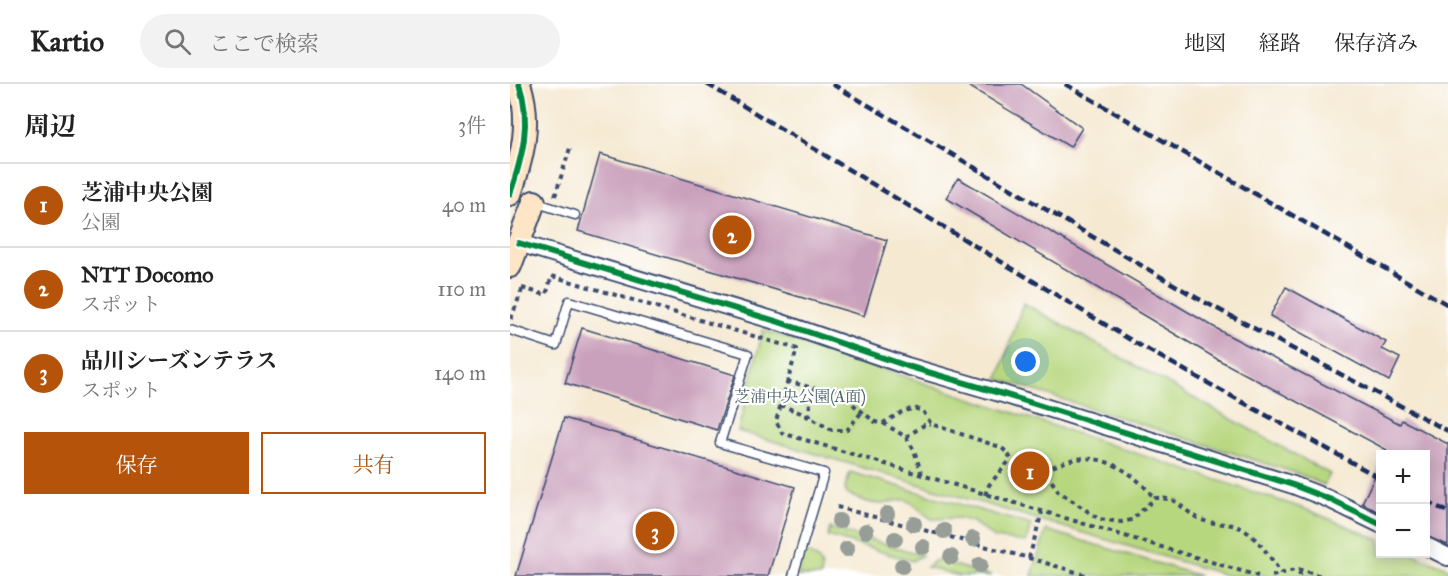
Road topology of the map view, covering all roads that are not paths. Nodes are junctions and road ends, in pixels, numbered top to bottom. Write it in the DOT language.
graph roads {
  1 [pos="519,84"];
  2 [pos="510,194"];
  3 [pos="534,202"];
  4 [pos="575,215"];
  5 [pos="519,243"];
  6 [pos="518,272"];
  7 [pos="510,330"];
  8 [pos="1376,522"];
  9 [pos="1430,548"];
  10 [pos="1448,556"];
  11 [pos="793,576"];
  1 -- 2 [label="street"];
  3 -- 4 [label="lane"];
  3 -- 5 [label="street"];
  5 -- 6 [label="street"];
  5 -- 8 [label="street"];
  7 -- 11 [label="lane"];
  9 -- 10 [label="street"];
}
